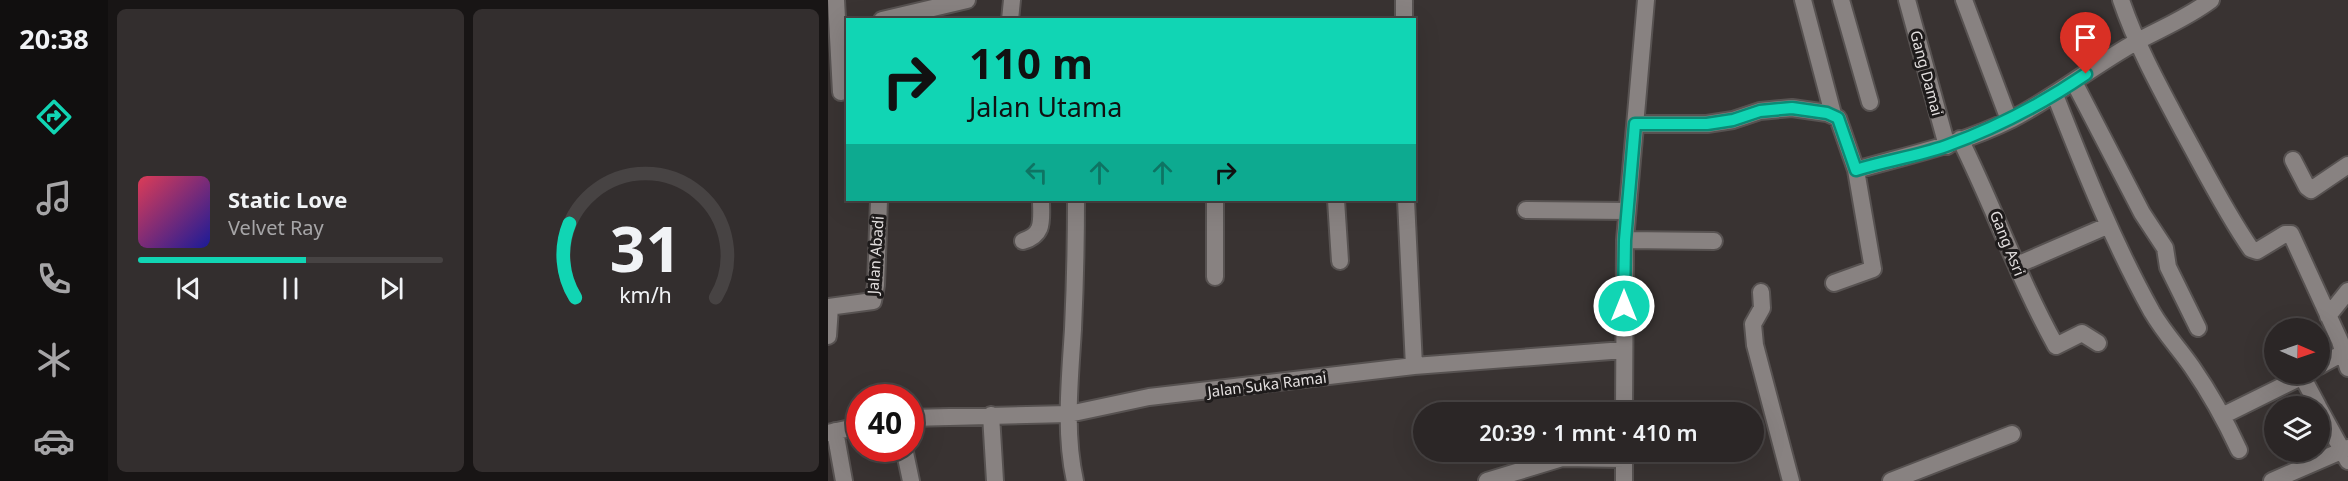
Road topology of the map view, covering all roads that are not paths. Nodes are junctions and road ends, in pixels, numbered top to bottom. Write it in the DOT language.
graph roads {
  1 [pos="836,0"];
  2 [pos="967,0"];
  3 [pos="1012,0"];
  4 [pos="1404,0"];
  5 [pos="1646,0"];
  6 [pos="1803,0"];
  7 [pos="1842,0"];
  8 [pos="1907,0"];
  9 [pos="1964,0"];
  10 [pos="2121,0"];
  11 [pos="2211,0"];
  12 [pos="908,11"];
  13 [pos="888,18"];
  14 [pos="1010,18"];
  15 [pos="1404,18"];
  16 [pos="838,30"];
  17 [pos="2137,42"];
  18 [pos="2074,82"];
  19 [pos="841,92"];
  20 [pos="2055,95"];
  21 [pos="1870,102"];
  22 [pos="1833,114"];
  23 [pos="2009,120"];
  24 [pos="1635,124"];
  25 [pos="1954,142"];
  26 [pos="2293,160"];
  27 [pos="2348,165"];
  28 [pos="1856,170"];
  29 [pos="879,201"];
  30 [pos="1041,201"];
  31 [pos="1076,201"];
  32 [pos="1215,201"];
  33 [pos="1336,201"];
  34 [pos="1406,201"];
  35 [pos="1526,210"];
  36 [pos="1628,212"];
  37 [pos="2107,226"];
  38 [pos="1625,240"];
  39 [pos="1023,241"];
  40 [pos="1714,241"];
  41 [pos="1340,261"];
  42 [pos="2017,265"];
  43 [pos="1215,277"];
  44 [pos="1834,283"];
  45 [pos="2348,291"];
  46 [pos="1761,292"];
  47 [pos="829,307"];
  48 [pos="2328,316"];
  49 [pos="2198,328"];
  50 [pos="828,336"];
  51 [pos="2098,343"];
  52 [pos="1624,350"];
  53 [pos="2346,361"];
  54 [pos="2330,364"];
  55 [pos="1414,366"];
  56 [pos="2286,384"];
  57 [pos="1624,402"];
  58 [pos="1069,414"];
  59 [pos="991,415"];
  60 [pos="2222,416"];
  61 [pos="924,417"];
  62 [pos="2330,426"];
  63 [pos="846,429"];
  64 [pos="831,432"];
  65 [pos="2012,434"];
  66 [pos="2240,450"];
  67 [pos="2346,454"];
  68 [pos="907,462"];
  69 [pos="1549,462"];
  70 [pos="1624,462"];
  71 [pos="1895,480"];
  72 [pos="844,481"];
  73 [pos="911,481"];
  74 [pos="995,481"];
  75 [pos="1075,481"];
  76 [pos="1487,481"];
  77 [pos="1624,481"];
  78 [pos="1791,481"];
  79 [pos="2272,481"];
  1 -- 16 [label="street"];
  2 -- 12 [label="street"];
  3 -- 14 [label="street"];
  4 -- 15 [label="street"];
  5 -- 24 [label="street"];
  6 -- 22 [label="street"];
  7 -- 21 [label="street"];
  8 -- 25 [label="street, Gang Damai"];
  9 -- 23 [label="street"];
  10 -- 17 [label="street"];
  11 -- 17 [label="street"];
  12 -- 13 [label="street"];
  16 -- 19 [label="street"];
  17 -- 18 [label="street"];
  17 -- 48 [label="street"];
  18 -- 20 [label="street"];
  18 -- 49 [label="street"];
  20 -- 23 [label="street"];
  20 -- 37 [label="street"];
  22 -- 24 [label="street"];
  22 -- 28 [label="street"];
  23 -- 25 [label="street"];
  24 -- 36 [label="street"];
  25 -- 28 [label="street"];
  25 -- 42 [label="street, Gang Asri"];
  26 -- 27 [label="street"];
  28 -- 44 [label="street"];
  29 -- 47 [label="street, Jalan Abadi"];
  30 -- 39 [label="street"];
  31 -- 58 [label="street"];
  32 -- 43 [label="street"];
  33 -- 41 [label="street"];
  34 -- 55 [label="street"];
  35 -- 36 [label="street"];
  36 -- 38 [label="street"];
  37 -- 42 [label="street"];
  37 -- 60 [label="street"];
  38 -- 40 [label="street"];
  38 -- 52 [label="street"];
  42 -- 51 [label="street, Gang Asri"];
  45 -- 48 [label="street"];
  46 -- 78 [label="street"];
  47 -- 50 [label="street"];
  48 -- 53 [label="street"];
  52 -- 55 [label="street, Jalan Suka Ramai"];
  52 -- 57 [label="street"];
  53 -- 54 [label="street"];
  55 -- 58 [label="street, Jalan Suka Ramai"];
  56 -- 60 [label="street"];
  58 -- 59 [label="street, Jalan Suka Ramai"];
  58 -- 75 [label="street"];
  59 -- 61 [label="street, Jalan Suka Ramai"];
  59 -- 74 [label="street"];
  60 -- 66 [label="street"];
  62 -- 67 [label="street"];
  63 -- 64 [label="street"];
  64 -- 72 [label="street"];
  65 -- 71 [label="street"];
  67 -- 79 [label="street"];
  68 -- 73 [label="street"];
  69 -- 76 [label="street"];
  70 -- 77 [label="street"];
}
